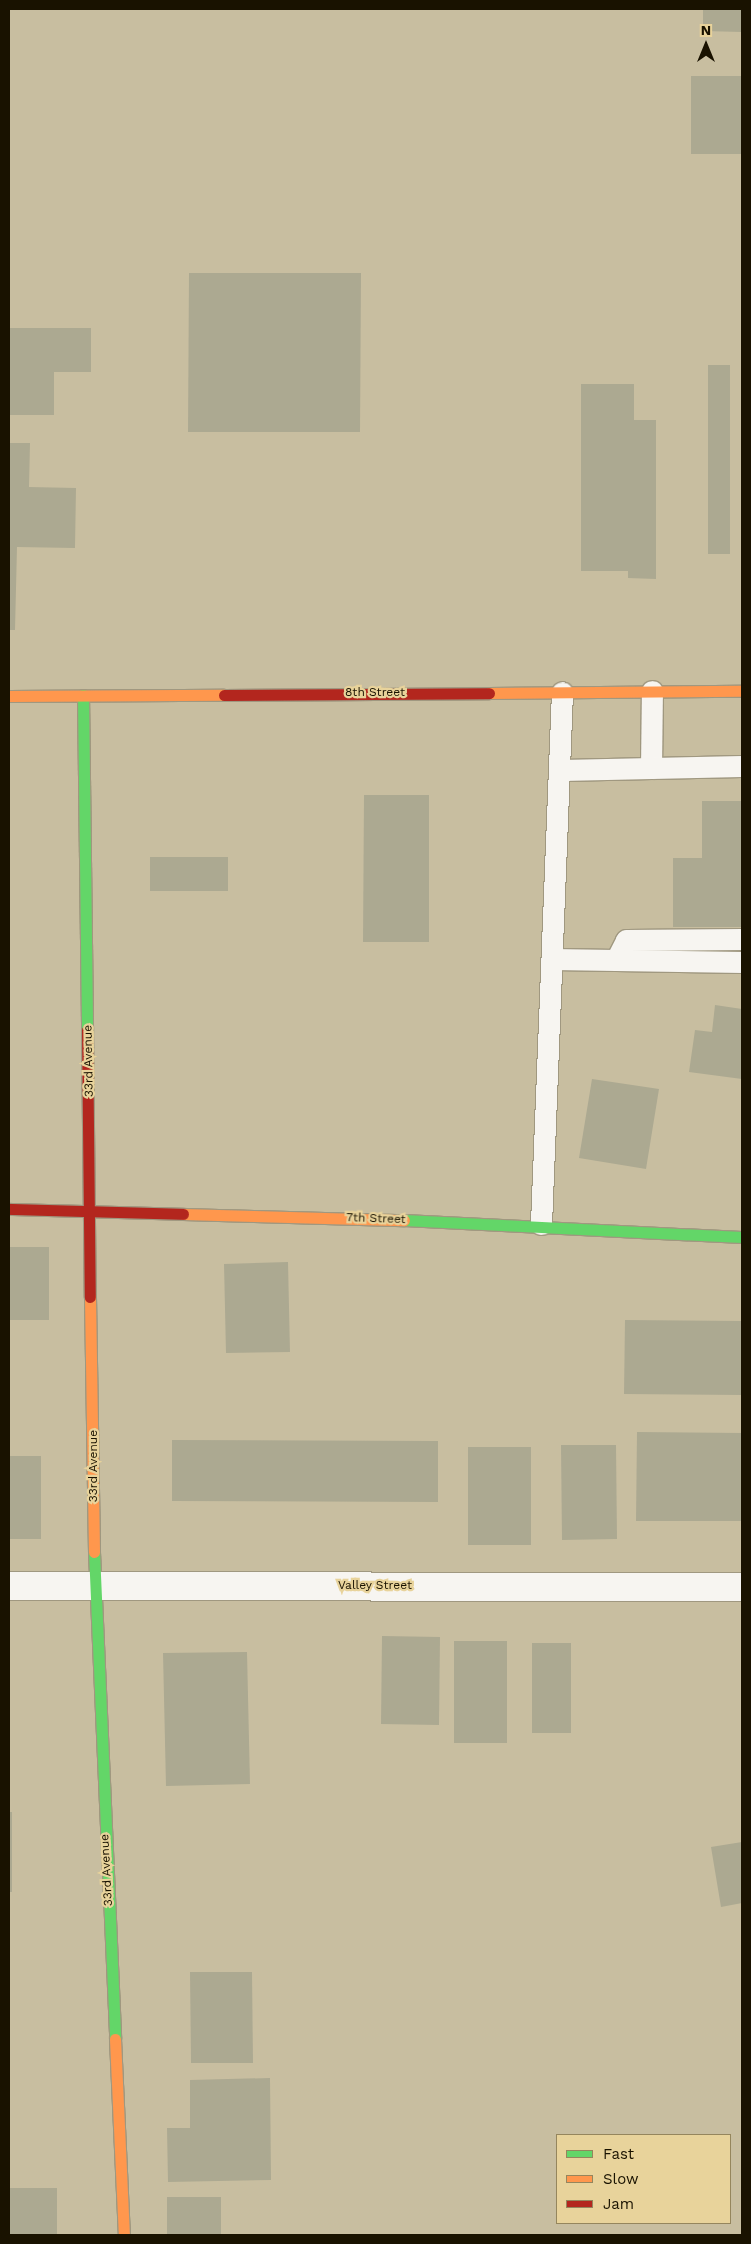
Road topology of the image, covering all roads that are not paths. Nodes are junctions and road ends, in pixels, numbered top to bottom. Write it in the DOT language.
graph roads {
  1 [pos="652,691"];
  2 [pos="742,691"];
  3 [pos="562,692"];
  4 [pos="82,695"];
  5 [pos="9,696"];
  6 [pos="742,766"];
  7 [pos="651,768"];
  8 [pos="561,770"];
  9 [pos="742,939"];
  10 [pos="552,959"];
  11 [pos="616,960"];
  12 [pos="742,962"];
  13 [pos="9,1209"];
  14 [pos="92,1210"];
  15 [pos="542,1224"];
  16 [pos="742,1237"];
  17 [pos="94,1585"];
  18 [pos="9,1586"];
  19 [pos="742,1588"];
  20 [pos="124,2235"];
  1 -- 2 [label="street, 8th Street"];
  1 -- 3 [label="street, 8th Street"];
  1 -- 7 [label="lane"];
  3 -- 4 [label="street, 8th Street"];
  3 -- 8 [label="lane"];
  4 -- 5 [label="street, 8th Street"];
  4 -- 14 [label="street, 33rd Avenue"];
  6 -- 7 [label="lane"];
  7 -- 8 [label="lane"];
  8 -- 10 [label="lane"];
  9 -- 11 [label="lane"];
  10 -- 11 [label="lane"];
  10 -- 15 [label="lane"];
  11 -- 12 [label="lane"];
  13 -- 14 [label="street, 7th Street"];
  14 -- 15 [label="street, 7th Street"];
  14 -- 17 [label="street, 33rd Avenue"];
  15 -- 16 [label="street, 7th Street"];
  17 -- 18 [label="street, Valley Street"];
  17 -- 19 [label="street, Valley Street"];
  17 -- 20 [label="street, 33rd Avenue"];
}
